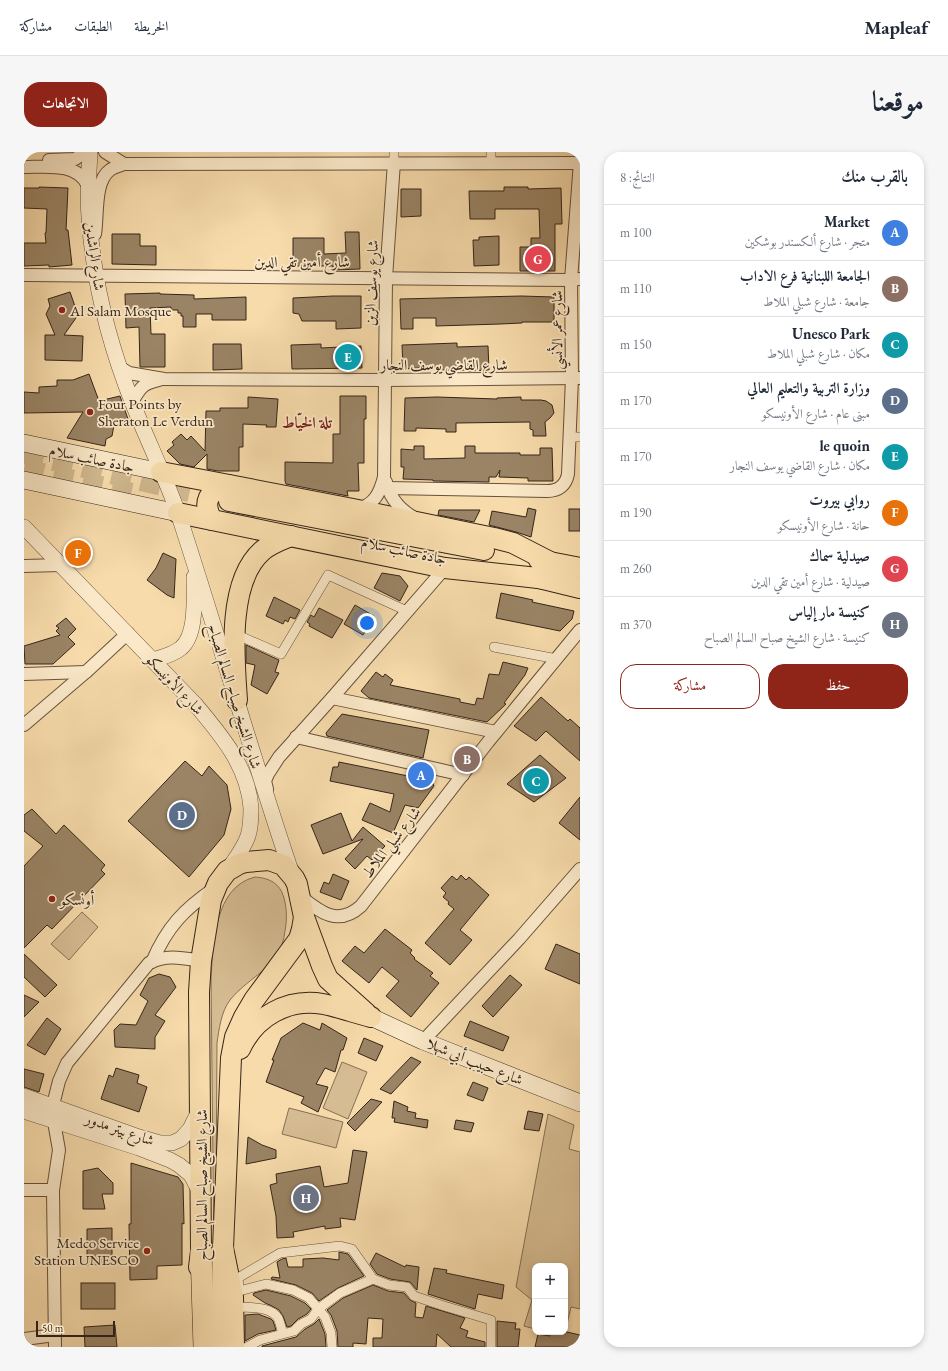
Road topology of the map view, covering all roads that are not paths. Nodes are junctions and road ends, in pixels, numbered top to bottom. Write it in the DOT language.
graph roads {
  1 [pos="86,152"];
  2 [pos="90,152"];
  3 [pos="105,152"];
  4 [pos="394,157"];
  5 [pos="491,157"];
  6 [pos="24,160"];
  7 [pos="580,163"];
  8 [pos="124,164"];
  9 [pos="24,167"];
  10 [pos="88,186"];
  11 [pos="92,253"];
  12 [pos="24,275"];
  13 [pos="96,276"];
  14 [pos="386,278"];
  15 [pos="576,280"];
  16 [pos="119,367"];
  17 [pos="576,378"];
  18 [pos="164,379"];
  19 [pos="385,380"];
  20 [pos="132,402"];
  21 [pos="575,437"];
  22 [pos="24,443"];
  23 [pos="161,472"];
  24 [pos="24,480"];
  25 [pos="386,482"];
  26 [pos="224,505"];
  27 [pos="353,509"];
  28 [pos="178,513"];
  29 [pos="424,523"];
  30 [pos="24,527"];
  31 [pos="291,536"];
  32 [pos="194,562"];
  33 [pos="61,565"];
  34 [pos="24,566"];
  35 [pos="445,568"];
  36 [pos="580,568"];
  37 [pos="549,571"];
  38 [pos="580,588"];
  39 [pos="407,611"];
  40 [pos="580,630"];
  41 [pos="128,633"];
  42 [pos="235,634"];
  43 [pos="494,647"];
  44 [pos="558,659"];
  45 [pos="153,660"];
  46 [pos="86,672"];
  47 [pos="24,674"];
  48 [pos="332,698"];
  49 [pos="237,700"];
  50 [pos="24,725"];
  51 [pos="496,732"];
  52 [pos="296,737"];
  53 [pos="463,775"];
  54 [pos="269,806"];
  55 [pos="580,869"];
  56 [pos="227,871"];
  57 [pos="297,886"];
  58 [pos="215,888"];
  59 [pos="304,916"];
  60 [pos="152,962"];
  61 [pos="201,962"];
  62 [pos="371,1017"];
  63 [pos="423,1041"];
  64 [pos="229,1072"];
  65 [pos="24,1096"];
  66 [pos="580,1103"];
  67 [pos="53,1106"];
  68 [pos="200,1107"];
  69 [pos="24,1111"];
  70 [pos="54,1121"];
  71 [pos="24,1190"];
  72 [pos="53,1190"];
  73 [pos="201,1193"];
  74 [pos="223,1248"];
  75 [pos="201,1250"];
  76 [pos="372,1279"];
  77 [pos="239,1291"];
  78 [pos="239,1307"];
  79 [pos="318,1309"];
  80 [pos="283,1333"];
  81 [pos="24,1339"];
  82 [pos="55,1341"];
  83 [pos="194,1347"];
  84 [pos="204,1347"];
  85 [pos="222,1347"];
  86 [pos="234,1347"];
  87 [pos="239,1347"];
  88 [pos="247,1347"];
  89 [pos="332,1347"];
  90 [pos="491,1347"];
  1 -- 6 [label="street"];
  2 -- 10 [label="street, شارع الراشدين"];
  3 -- 8 [label="street"];
  4 -- 5 [label="street"];
  4 -- 8 [label="street"];
  4 -- 14 [label="street, شارع يوسف الزين"];
  5 -- 7 [label="street"];
  7 -- 15 [label="street, شارع عمر الأنسي"];
  8 -- 11 [label="street"];
  9 -- 10 [label="street"];
  10 -- 11 [label="street, شارع الراشدين"];
  11 -- 13 [label="street, شارع الراشدين"];
  12 -- 13 [label="street, شارع أمين تقي الدين"];
  13 -- 14 [label="street, شارع أمين تقي الدين"];
  13 -- 16 [label="street, شارع الراشدين"];
  14 -- 15 [label="street, شارع أمين تقي الدين"];
  14 -- 19 [label="street, شارع يوسف الزين"];
  15 -- 17 [label="street, شارع عمر الأنسي"];
  16 -- 18 [label="street, شارع القاضي يوسف النجار"];
  16 -- 20 [label="street, شارع الراشدين"];
  17 -- 19 [label="street, شارع القاضي يوسف النجار"];
  17 -- 21 [label="street, شارع عمر الأنسي"];
  18 -- 19 [label="street, شارع القاضي يوسف النجار"];
  18 -- 20 [label="street, شارع القاضي يوسف النجار"];
  19 -- 25 [label="street, شارع يوسف الزين"];
  20 -- 23 [label="street, شارع الراشدين"];
  21 -- 25 [label="street, شارع عمر الأنسي"];
  22 -- 23 [label="main road, جادة صائب سلام"];
  23 -- 26 [label="highway"];
  23 -- 28 [label="street, شارع الراشدين"];
  24 -- 28 [label="main road"];
  25 -- 27 [label="street, شارع يوسف الزين"];
  25 -- 29 [label="street"];
  26 -- 27 [label="highway"];
  26 -- 28 [label="highway"];
  26 -- 31 [label="highway"];
  26 -- 37 [label="highway, جادة صائب سلام"];
  27 -- 29 [label="highway"];
  28 -- 32 [label="street, شارع الشيخ صباح السالم الصباح"];
  29 -- 37 [label="highway"];
  30 -- 33 [label="street, شارع الأونيسكو"];
  31 -- 35 [label="highway"];
  31 -- 42 [label="highway"];
  32 -- 45 [label="street"];
  32 -- 49 [label="street, شارع الشيخ صباح السالم الصباح"];
  33 -- 34 [label="street"];
  33 -- 41 [label="street, شارع الأونيسكو"];
  35 -- 37 [label="highway"];
  35 -- 39 [label="street"];
  36 -- 37 [label="highway, جادة صائب سلام"];
  37 -- 38 [label="highway, جادة صائب سلام"];
  39 -- 42 [label="street"];
  39 -- 48 [label="street"];
  40 -- 44 [label="street, شارع شبلي الملاط"];
  41 -- 45 [label="street, شارع الأونيسكو"];
  41 -- 46 [label="street"];
  42 -- 49 [label="highway"];
  43 -- 44 [label="street"];
  44 -- 51 [label="street, شارع شبلي الملاط"];
  45 -- 56 [label="street, شارع الأونيسكو"];
  46 -- 47 [label="street"];
  46 -- 50 [label="street"];
  48 -- 51 [label="street"];
  48 -- 52 [label="street"];
  49 -- 54 [label="street, شارع الشيخ صباح السالم الصباح"];
  51 -- 53 [label="street, شارع شبلي الملاط"];
  52 -- 53 [label="street"];
  52 -- 54 [label="street"];
  53 -- 57 [label="street, شارع شبلي الملاط"];
  54 -- 57 [label="street, شارع الشيخ صباح السالم الصباح"];
  55 -- 63 [label="street"];
  56 -- 57 [label="highway"];
  56 -- 58 [label="highway"];
  57 -- 59 [label="highway"];
  58 -- 60 [label="street"];
  58 -- 61 [label="highway, شارع الشيخ صباح السالم الصباح"];
  59 -- 62 [label="highway"];
  59 -- 64 [label="highway, شارع الشيخ صباح السالم الصباح"];
  60 -- 61 [label="street"];
  60 -- 67 [label="street"];
  61 -- 68 [label="highway, شارع الشيخ صباح السالم الصباح"];
  62 -- 63 [label="main road, شارع حبيب أبي شهلا"];
  62 -- 64 [label="highway"];
  63 -- 66 [label="main road, شارع حبيب أبي شهلا"];
  64 -- 74 [label="highway, شارع الشيخ صباح السالم الصباح"];
  65 -- 67 [label="street, شارع بيتر مدور"];
  67 -- 68 [label="street, شارع بيتر مدور"];
  67 -- 70 [label="street"];
  68 -- 73 [label="highway, شارع الشيخ صباح السالم الصباح"];
  69 -- 70 [label="street, شارع بيتر مدور"];
  70 -- 72 [label="street"];
  70 -- 73 [label="street, شارع بيتر مدور"];
  71 -- 72 [label="street"];
  72 -- 82 [label="street"];
  73 -- 75 [label="highway, شارع الشيخ صباح السالم الصباح"];
  74 -- 85 [label="highway, شارع الشيخ صباح السالم الصباح"];
  74 -- 86 [label="highway"];
  75 -- 83 [label="highway"];
  75 -- 84 [label="highway, شارع الشيخ صباح السالم الصباح"];
  76 -- 77 [label="street"];
  76 -- 79 [label="street"];
  76 -- 90 [label="street"];
  77 -- 78 [label="street"];
  77 -- 79 [label="street"];
  78 -- 80 [label="street"];
  78 -- 87 [label="street"];
  79 -- 80 [label="street"];
  79 -- 89 [label="street"];
  80 -- 88 [label="street"];
  81 -- 82 [label="street"];
}
